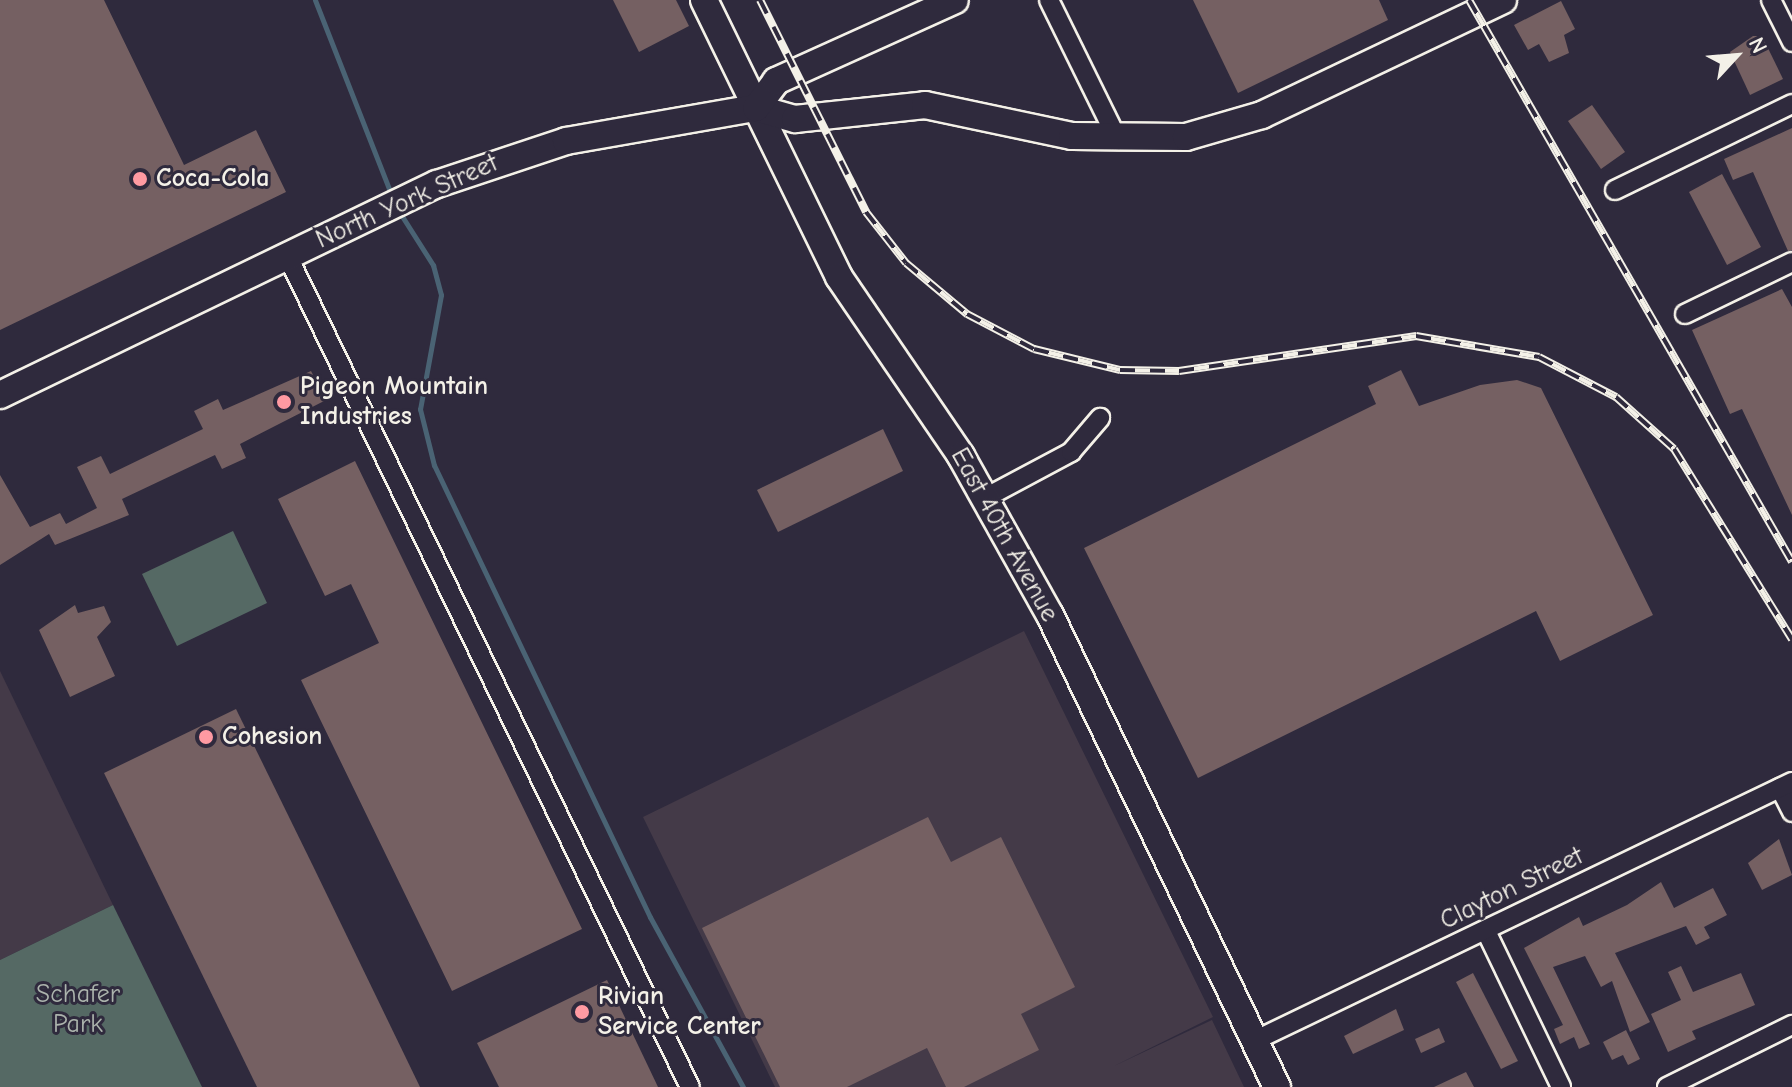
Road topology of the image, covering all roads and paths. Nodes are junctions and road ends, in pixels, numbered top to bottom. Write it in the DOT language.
graph roads {
  1 [pos="704,0"];
  2 [pos="955,0"];
  3 [pos="1049,0"];
  4 [pos="1503,0"];
  5 [pos="1771,0"];
  6 [pos="1792,42"];
  7 [pos="1792,104"];
  8 [pos="756,108"];
  9 [pos="1118,140"];
  10 [pos="1615,190"];
  11 [pos="287,255"];
  12 [pos="1792,262"];
  13 [pos="1685,314"];
  14 [pos="0,395"];
  15 [pos="1100,418"];
  16 [pos="985,498"];
  17 [pos="1786,785"];
  18 [pos="1792,812"];
  19 [pos="1486,931"];
  20 [pos="1792,1025"];
  21 [pos="1254,1041"];
  22 [pos="690,1087"];
  23 [pos="1277,1087"];
  24 [pos="1561,1087"];
  25 [pos="1667,1087"];
  1 -- 8 [label="main road, East 40th Avenue"];
  2 -- 8 [label="main road"];
  3 -- 9 [label="street"];
  4 -- 9 [label="main road"];
  5 -- 6 [label="street"];
  7 -- 10 [label="street"];
  8 -- 9 [label="main road"];
  8 -- 11 [label="main road, North York Street"];
  8 -- 16 [label="main road, East 40th Avenue"];
  11 -- 14 [label="main road, North York Street"];
  11 -- 22 [label="street"];
  12 -- 13 [label="street"];
  15 -- 16 [label="street"];
  16 -- 21 [label="main road, East 40th Avenue"];
  17 -- 18 [label="street"];
  17 -- 19 [label="street, Clayton Street"];
  19 -- 21 [label="street, Clayton Street"];
  19 -- 24 [label="street"];
  20 -- 25 [label="street"];
  21 -- 23 [label="main road, East 40th Avenue"];
}
